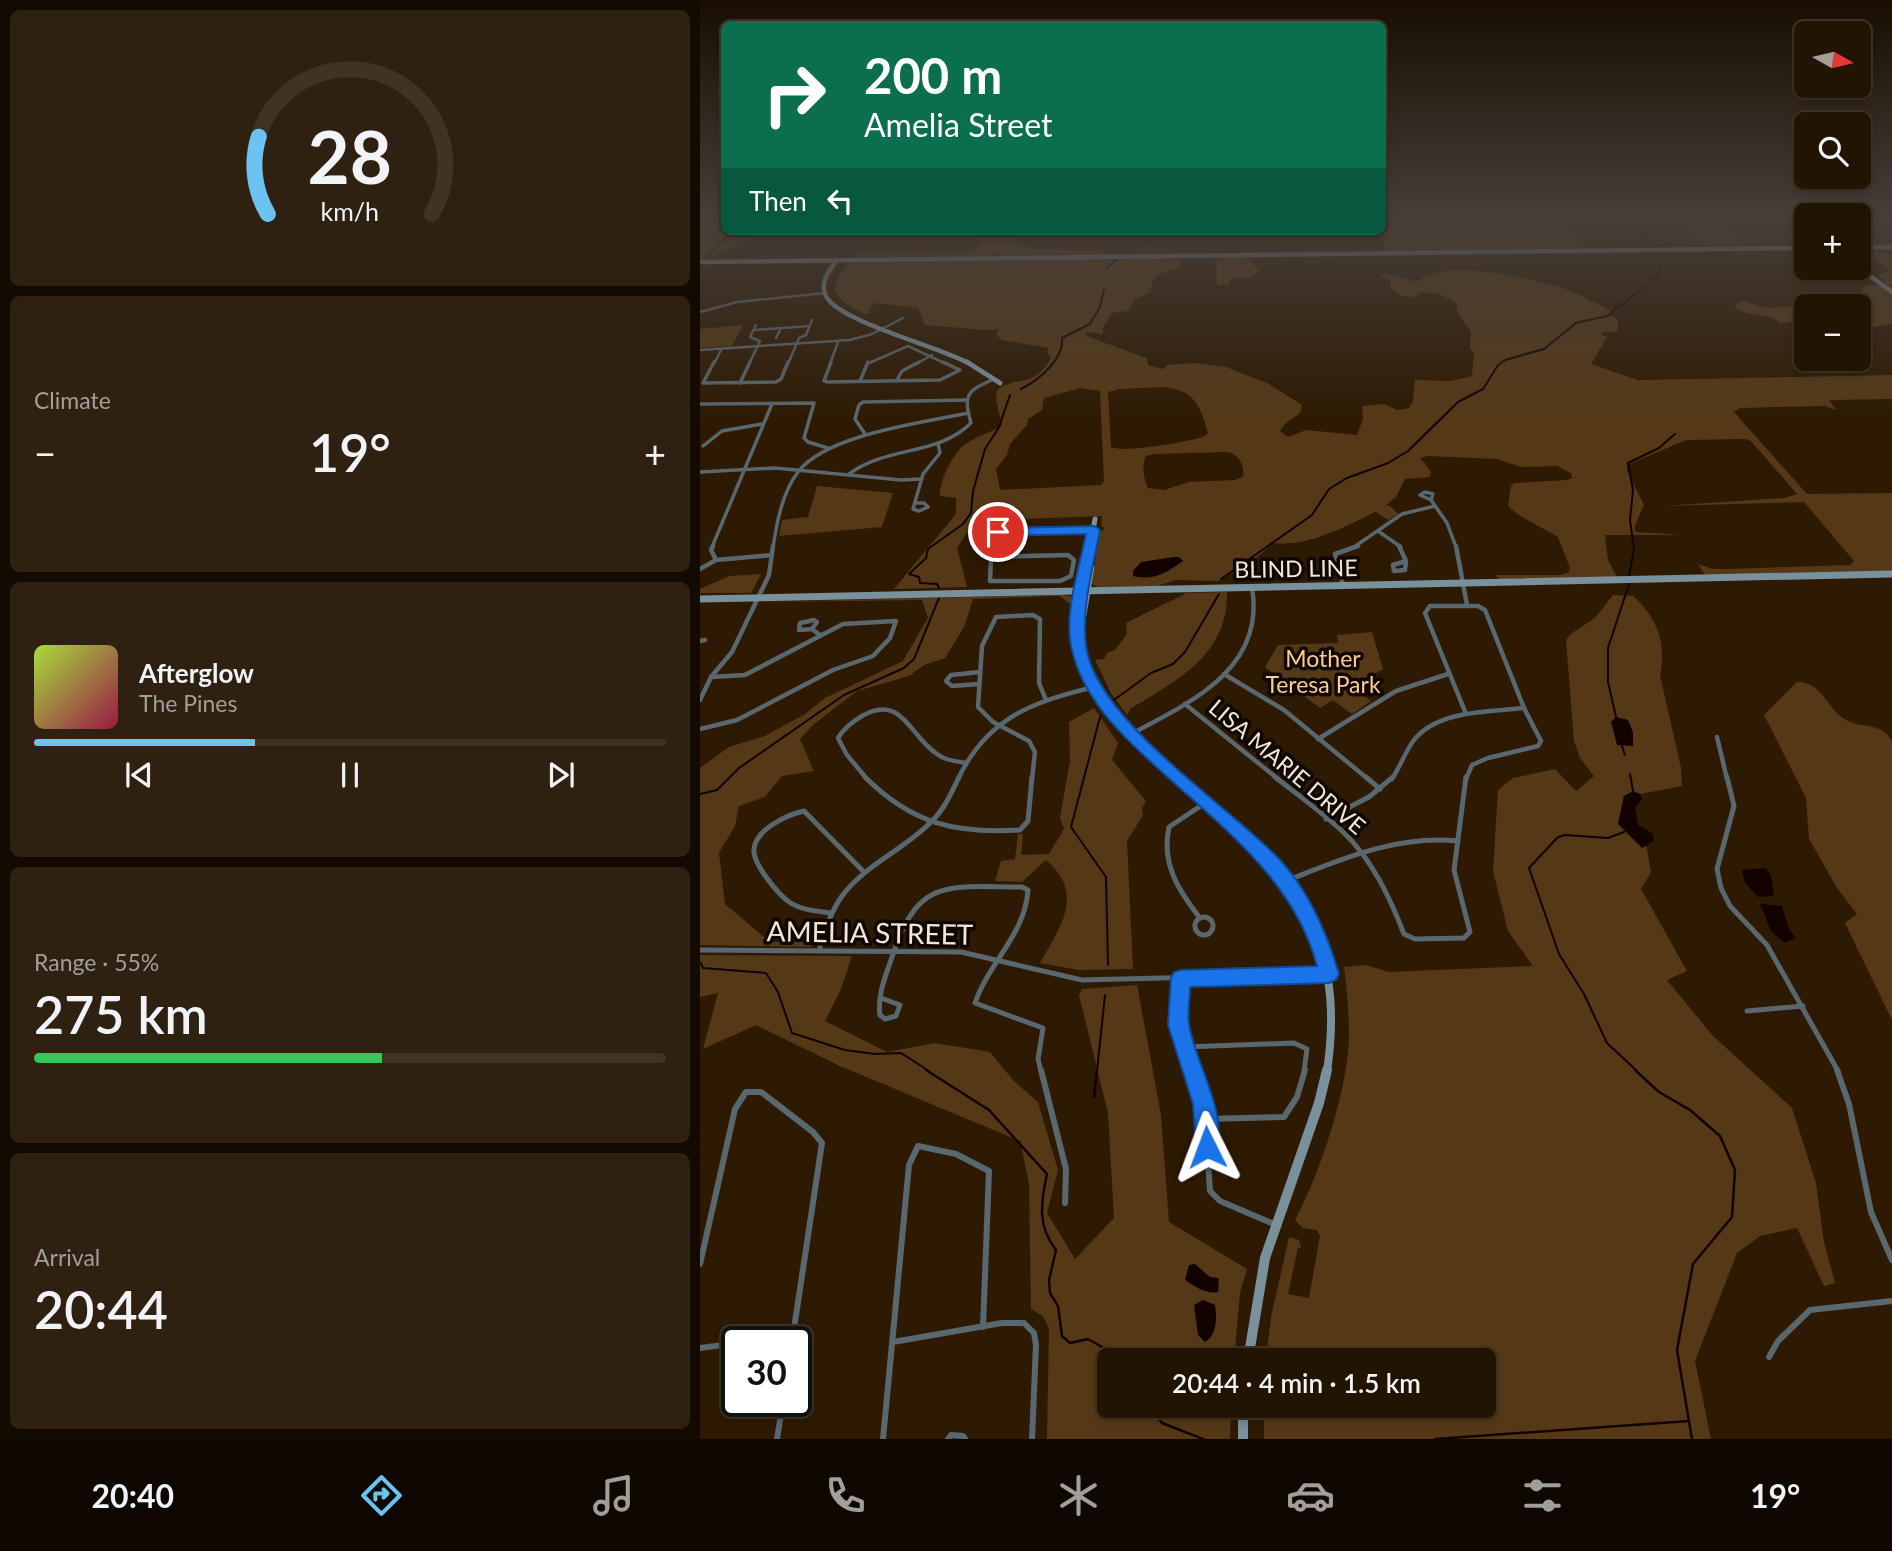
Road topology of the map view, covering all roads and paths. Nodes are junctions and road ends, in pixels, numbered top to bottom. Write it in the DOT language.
graph roads {
  1 [pos="825,284"];
  2 [pos="825,293"];
  3 [pos="700,312"];
  4 [pos="903,318"];
  5 [pos="812,320"];
  6 [pos="756,325"];
  7 [pos="810,326"];
  8 [pos="780,328"];
  9 [pos="883,328"];
  10 [pos="753,330"];
  11 [pos="776,338"];
  12 [pos="838,342"];
  13 [pos="796,344"];
  14 [pos="757,347"];
  15 [pos="721,349"];
  16 [pos="700,350"];
  17 [pos="932,355"];
  18 [pos="994,379"];
  19 [pos="897,380"];
  20 [pos="860,381"];
  21 [pos="740,383"];
  22 [pos="1000,383"];
  23 [pos="966,400"];
  24 [pos="772,403"];
  25 [pos="700,404"];
  26 [pos="707,404"];
  27 [pos="701,412"];
  28 [pos="968,413"];
  29 [pos="762,424"];
  30 [pos="866,434"];
  31 [pos="938,443"];
  32 [pos="703,446"];
  33 [pos="829,449"];
  34 [pos="799,470"];
  35 [pos="743,471"];
  36 [pos="700,472"];
  37 [pos="848,475"];
  38 [pos="922,479"];
  39 [pos="1431,500"];
  40 [pos="915,503"];
  41 [pos="1435,506"];
  42 [pos="1095,519"];
  43 [pos="1094,530"];
  44 [pos="1378,531"];
  45 [pos="772,555"];
  46 [pos="989,557"];
  47 [pos="716,560"];
  48 [pos="1407,561"];
  49 [pos="700,569"];
  50 [pos="1892,574"];
  51 [pos="1461,583"];
  52 [pos="1343,585"];
  53 [pos="1252,587"];
  54 [pos="1084,590"];
  55 [pos="758,598"];
  56 [pos="700,599"];
  57 [pos="1467,605"];
  58 [pos="812,629"];
  59 [pos="820,635"];
  60 [pos="980,672"];
  61 [pos="1224,674"];
  62 [pos="1448,674"];
  63 [pos="710,677"];
  64 [pos="979,684"];
  65 [pos="1094,687"];
  66 [pos="700,700"];
  67 [pos="1046,700"];
  68 [pos="1185,704"];
  69 [pos="1524,708"];
  70 [pos="1466,714"];
  71 [pos="997,724"];
  72 [pos="700,729"];
  73 [pos="1131,734"];
  74 [pos="1717,737"];
  75 [pos="1318,739"];
  76 [pos="966,763"];
  77 [pos="1380,789"];
  78 [pos="1205,803"];
  79 [pos="1326,819"];
  80 [pos="934,820"];
  81 [pos="1458,841"];
  82 [pos="1362,852"];
  83 [pos="864,872"];
  84 [pos="1286,881"];
  85 [pos="831,913"];
  86 [pos="1200,918"];
  87 [pos="700,950"];
  88 [pos="819,950"];
  89 [pos="893,951"];
  90 [pos="998,960"];
  91 [pos="1329,974"];
  92 [pos="1181,978"];
  93 [pos="881,998"];
  94 [pos="1803,1006"];
  95 [pos="1747,1011"];
  96 [pos="1185,1047"];
  97 [pos="1206,1119"];
  98 [pos="1065,1203"];
  99 [pos="1275,1225"];
  100 [pos="1892,1260"];
  101 [pos="700,1264"];
  102 [pos="1892,1301"];
  103 [pos="795,1326"];
  104 [pos="983,1326"];
  105 [pos="893,1342"];
  106 [pos="721,1345"];
  107 [pos="700,1348"];
  108 [pos="1249,1348"];
  109 [pos="1769,1357"];
  110 [pos="781,1417"];
  111 [pos="1243,1418"];
  112 [pos="777,1439"];
  113 [pos="883,1439"];
  114 [pos="948,1439"];
  115 [pos="965,1439"];
  116 [pos="1032,1439"];
  117 [pos="1243,1439"];
  1 -- 2 [label="street"];
  2 -- 3 [label="street"];
  2 -- 9 [label="street"];
  4 -- 9 [label="street"];
  5 -- 7 [label="street"];
  6 -- 10 [label="street"];
  7 -- 8 [label="street"];
  7 -- 13 [label="street"];
  8 -- 10 [label="street"];
  8 -- 11 [label="street"];
  9 -- 12 [label="street"];
  9 -- 18 [label="street"];
  10 -- 14 [label="street"];
  12 -- 13 [label="street"];
  12 -- 20 [label="street"];
  13 -- 14 [label="street"];
  13 -- 21 [label="street"];
  14 -- 15 [label="street"];
  14 -- 21 [label="street"];
  15 -- 16 [label="street"];
  15 -- 21 [label="street"];
  17 -- 19 [label="street"];
  17 -- 19 [label="street"];
  17 -- 20 [label="street"];
  18 -- 22 [label="street"];
  18 -- 23 [label="street"];
  19 -- 20 [label="street"];
  23 -- 28 [label="street"];
  23 -- 30 [label="street"];
  24 -- 26 [label="street"];
  24 -- 29 [label="street"];
  24 -- 33 [label="street"];
  25 -- 26 [label="street"];
  26 -- 27 [label="street"];
  28 -- 30 [label="street"];
  28 -- 31 [label="street"];
  29 -- 32 [label="street"];
  29 -- 35 [label="street"];
  30 -- 33 [label="street"];
  31 -- 37 [label="street"];
  31 -- 38 [label="street"];
  33 -- 34 [label="street"];
  34 -- 35 [label="street"];
  34 -- 37 [label="street"];
  34 -- 45 [label="street"];
  35 -- 36 [label="street"];
  35 -- 47 [label="street"];
  37 -- 38 [label="street"];
  38 -- 40 [label="street"];
  39 -- 41 [label="street"];
  41 -- 44 [label="street"];
  41 -- 51 [label="street"];
  42 -- 43 [label="street"];
  43 -- 46 [label="street"];
  43 -- 54 [label="street"];
  44 -- 48 [label="street"];
  44 -- 52 [label="street"];
  45 -- 47 [label="street"];
  45 -- 55 [label="street"];
  46 -- 46 [label="street"];
  47 -- 49 [label="street"];
  50 -- 51 [label="street, BLIND LINE"];
  51 -- 52 [label="street, BLIND LINE"];
  51 -- 57 [label="street"];
  52 -- 53 [label="street, BLIND LINE"];
  53 -- 54 [label="street, BLIND LINE"];
  53 -- 61 [label="street"];
  54 -- 55 [label="street, BLIND LINE"];
  54 -- 65 [label="street"];
  55 -- 56 [label="street, BLIND LINE"];
  55 -- 63 [label="street"];
  57 -- 62 [label="street"];
  57 -- 69 [label="street, LISA MARIE DRIVE"];
  58 -- 59 [label="street"];
  59 -- 63 [label="street"];
  59 -- 72 [label="street"];
  60 -- 64 [label="street"];
  60 -- 64 [label="street"];
  60 -- 67 [label="street"];
  61 -- 68 [label="street"];
  61 -- 75 [label="street"];
  62 -- 70 [label="street"];
  62 -- 75 [label="street"];
  63 -- 66 [label="street"];
  64 -- 71 [label="street"];
  65 -- 67 [label="street"];
  65 -- 73 [label="street"];
  67 -- 71 [label="street"];
  68 -- 73 [label="street"];
  68 -- 79 [label="street, LISA MARIE DRIVE"];
  69 -- 70 [label="street"];
  69 -- 81 [label="street, LISA MARIE DRIVE"];
  70 -- 77 [label="street"];
  71 -- 76 [label="street"];
  71 -- 80 [label="street"];
  73 -- 78 [label="street"];
  74 -- 94 [label="street"];
  75 -- 77 [label="street"];
  76 -- 80 [label="street"];
  76 -- 80 [label="street"];
  77 -- 79 [label="street"];
  78 -- 84 [label="street"];
  78 -- 86 [label="street"];
  79 -- 82 [label="street, LISA MARIE DRIVE"];
  80 -- 83 [label="street"];
  81 -- 82 [label="street"];
  81 -- 82 [label="street, LISA MARIE DRIVE"];
  82 -- 84 [label="street"];
  83 -- 85 [label="street"];
  83 -- 85 [label="street"];
  84 -- 91 [label="street"];
  85 -- 88 [label="street"];
  87 -- 88 [label="street, AMELIA STREET"];
  88 -- 89 [label="street, AMELIA STREET"];
  89 -- 90 [label="street, AMELIA STREET"];
  89 -- 90 [label="street"];
  89 -- 93 [label="street"];
  90 -- 92 [label="street, AMELIA STREET"];
  90 -- 98 [label="street"];
  91 -- 92 [label="street, AMELIA STREET"];
  91 -- 99 [label="street"];
  92 -- 96 [label="street"];
  93 -- 93 [label="street"];
  94 -- 95 [label="street"];
  94 -- 100 [label="street"];
  96 -- 97 [label="street"];
  96 -- 97 [label="street"];
  97 -- 99 [label="street"];
  99 -- 108 [label="street"];
  101 -- 103 [label="street"];
  102 -- 109 [label="street"];
  104 -- 105 [label="street"];
  104 -- 105 [label="street"];
  104 -- 116 [label="street"];
  105 -- 113 [label="street"];
  106 -- 107 [label="street"];
  110 -- 112 [label="street"];
  111 -- 117 [label="street"];
  114 -- 115 [label="street"];
}
